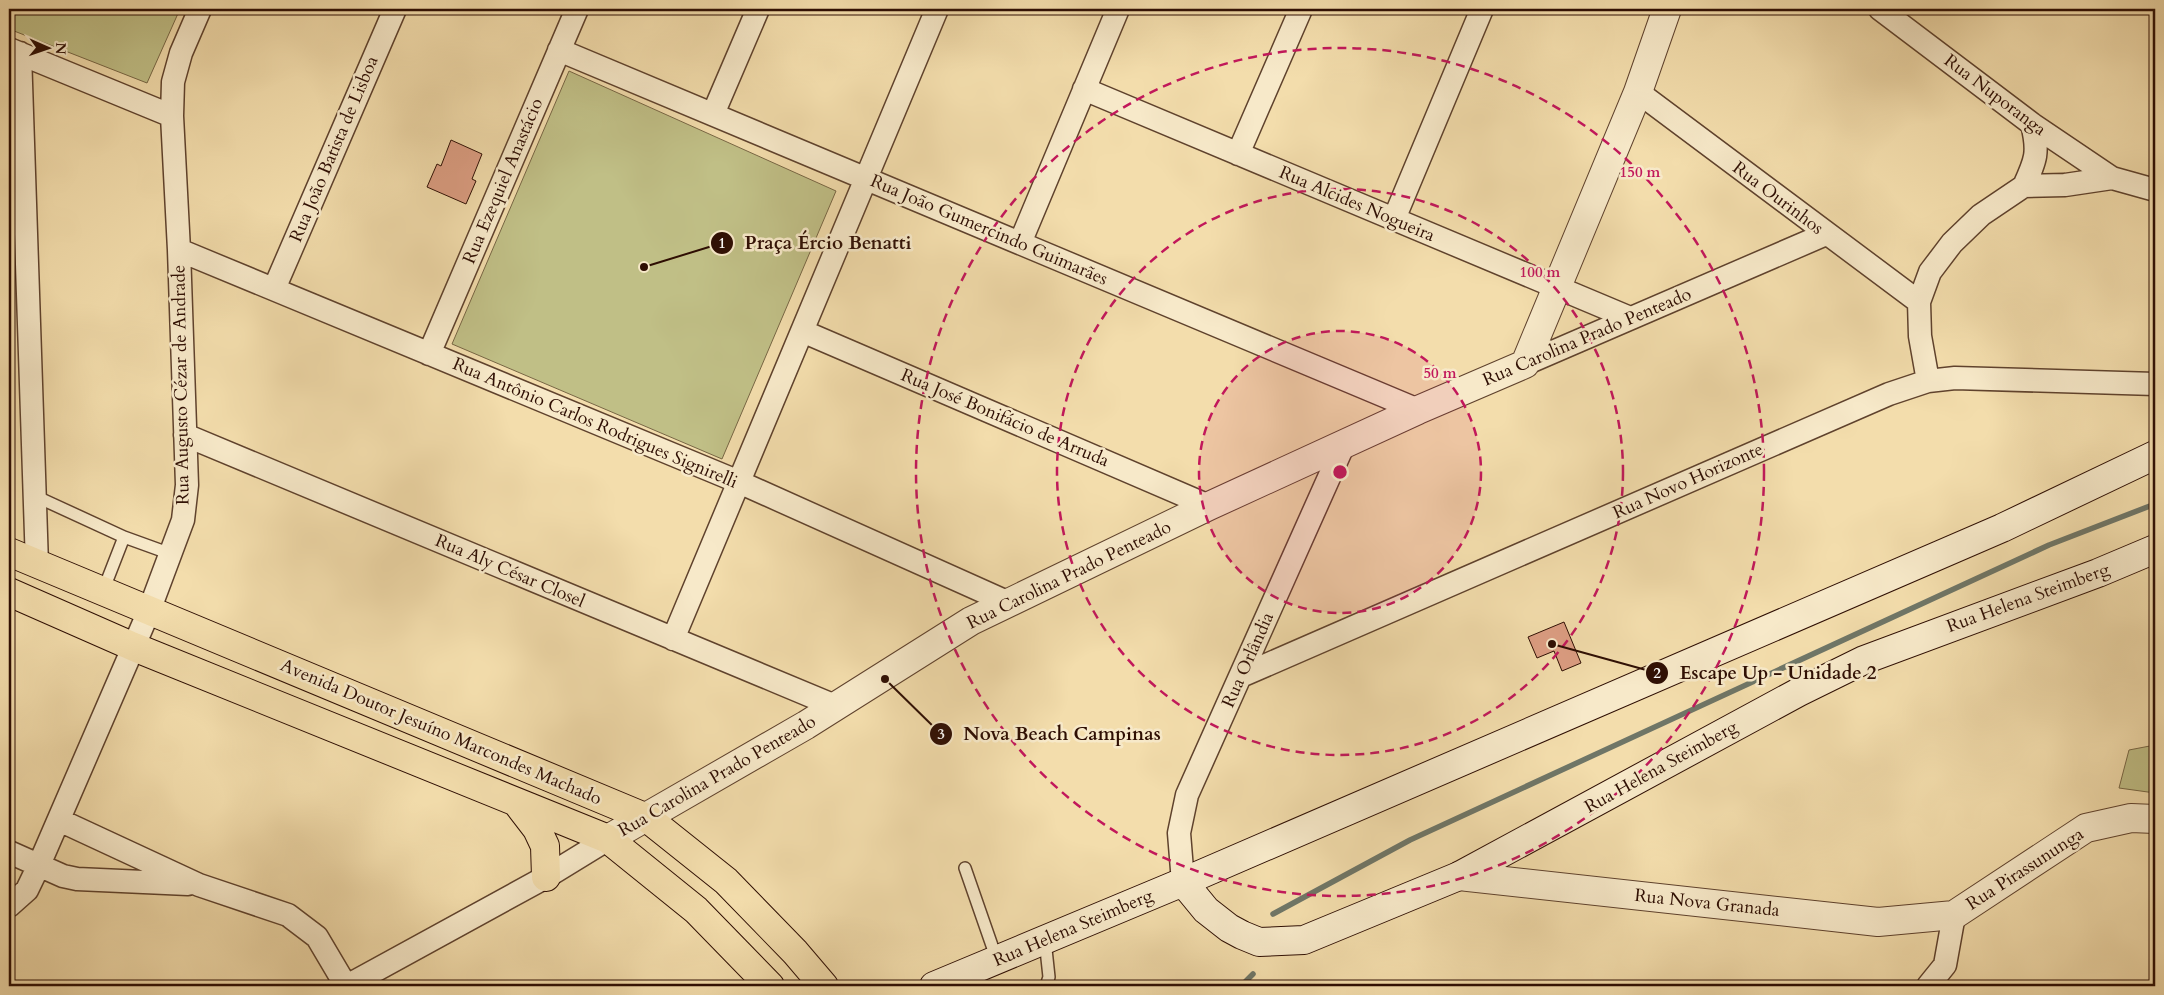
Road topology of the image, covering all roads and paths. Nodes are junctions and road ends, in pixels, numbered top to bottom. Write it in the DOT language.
graph roads {
  1 [pos="200,9"];
  2 [pos="394,9"];
  3 [pos="577,9"];
  4 [pos="758,9"];
  5 [pos="937,9"];
  6 [pos="1118,9"];
  7 [pos="1301,9"];
  8 [pos="1482,9"];
  9 [pos="1667,9"];
  10 [pos="1880,9"];
  11 [pos="559,50"];
  12 [pos="14,51"];
  13 [pos="1084,89"];
  14 [pos="1638,92"];
  15 [pos="713,114"];
  16 [pos="172,116"];
  17 [pos="2032,124"];
  18 [pos="1238,154"];
  19 [pos="865,178"];
  20 [pos="2112,178"];
  21 [pos="2024,186"];
  22 [pos="2155,190"];
  23 [pos="1394,219"];
  24 [pos="1826,234"];
  25 [pos="1020,243"];
  26 [pos="179,250"];
  27 [pos="18,286"];
  28 [pos="1556,288"];
  29 [pos="274,289"];
  30 [pos="1919,302"];
  31 [pos="1630,318"];
  32 [pos="802,330"];
  33 [pos="429,354"];
  34 [pos="1525,364"];
  35 [pos="1928,381"];
  36 [pos="2155,384"];
  37 [pos="1418,410"];
  38 [pos="185,435"];
  39 [pos="1344,444"];
  40 [pos="2155,455"];
  41 [pos="738,482"];
  42 [pos="35,496"];
  43 [pos="1209,506"];
  44 [pos="124,537"];
  45 [pos="2155,549"];
  46 [pos="9,552"];
  47 [pos="171,554"];
  48 [pos="37,565"];
  49 [pos="9,592"];
  50 [pos="102,592"];
  51 [pos="1009,603"];
  52 [pos="149,611"];
  53 [pos="673,639"];
  54 [pos="134,647"];
  55 [pos="1241,676"];
  56 [pos="835,706"];
  57 [pos="517,803"];
  58 [pos="646,818"];
  59 [pos="2155,818"];
  60 [pos="59,820"];
  61 [pos="608,840"];
  62 [pos="9,852"];
  63 [pos="39,865"];
  64 [pos="965,868"];
  65 [pos="1459,876"];
  66 [pos="546,877"];
  67 [pos="726,881"];
  68 [pos="1183,882"];
  69 [pos="199,885"];
  70 [pos="9,906"];
  71 [pos="696,910"];
  72 [pos="1954,915"];
  73 [pos="1045,940"];
  74 [pos="996,960"];
  75 [pos="347,986"];
  76 [pos="770,986"];
  77 [pos="824,986"];
  78 [pos="934,986"];
  79 [pos="1046,986"];
  80 [pos="1928,986"];
  1 -- 16 [label="street, Rua Augusto Cézar de Andrade"];
  2 -- 29 [label="street, Rua João Batista de Lisboa"];
  3 -- 11 [label="street, Rua Ezequiel Anastácio"];
  4 -- 15 [label="street"];
  5 -- 19 [label="street"];
  6 -- 13 [label="street"];
  7 -- 18 [label="street"];
  8 -- 23 [label="street"];
  9 -- 14 [label="main road"];
  10 -- 17 [label="street, Rua Nuporanga"];
  11 -- 15 [label="street, Rua João Gumercindo Guimarães"];
  11 -- 33 [label="street, Rua Ezequiel Anastácio"];
  12 -- 16 [label="street"];
  12 -- 27 [label="street"];
  13 -- 18 [label="street, Rua Alcides Nogueira"];
  13 -- 25 [label="street"];
  14 -- 24 [label="street, Rua Ourinhos"];
  14 -- 28 [label="main road"];
  15 -- 19 [label="street, Rua João Gumercindo Guimarães"];
  16 -- 26 [label="street, Rua Augusto Cézar de Andrade"];
  17 -- 20 [label="street, Rua Nuporanga"];
  17 -- 21 [label="street"];
  18 -- 23 [label="street, Rua Alcides Nogueira"];
  19 -- 25 [label="street, Rua João Gumercindo Guimarães"];
  19 -- 32 [label="street"];
  20 -- 21 [label="street"];
  20 -- 22 [label="street"];
  21 -- 30 [label="street"];
  23 -- 28 [label="street, Rua Alcides Nogueira"];
  24 -- 30 [label="street, Rua Ourinhos"];
  24 -- 31 [label="street, Rua Carolina Prado Penteado"];
  25 -- 37 [label="street, Rua João Gumercindo Guimarães"];
  26 -- 29 [label="street, Rua Antônio Carlos Rodrigues Signirelli"];
  26 -- 38 [label="street, Rua Augusto Cézar de Andrade"];
  27 -- 42 [label="street"];
  28 -- 31 [label="street, Rua Alcides Nogueira"];
  28 -- 34 [label="main road"];
  29 -- 33 [label="street, Rua Antônio Carlos Rodrigues Signirelli"];
  30 -- 35 [label="street"];
  31 -- 34 [label="street, Rua Carolina Prado Penteado"];
  32 -- 41 [label="street"];
  32 -- 43 [label="street, Rua José Bonifácio de Arruda"];
  33 -- 41 [label="street, Rua Antônio Carlos Rodrigues Signirelli"];
  34 -- 37 [label="main road, Rua Carolina Prado Penteado"];
  35 -- 36 [label="street, Rua Novo Horizonte"];
  35 -- 55 [label="street, Rua Novo Horizonte"];
  37 -- 39 [label="main road, Rua Carolina Prado Penteado"];
  38 -- 47 [label="street, Rua Augusto Cézar de Andrade"];
  38 -- 53 [label="street, Rua Aly César Closel"];
  39 -- 43 [label="main road, Rua Carolina Prado Penteado"];
  39 -- 55 [label="street, Rua Orlândia"];
  40 -- 68 [label="main road, Rua Helena Steimberg"];
  41 -- 51 [label="street, Rua Antônio Carlos Rodrigues Signirelli"];
  41 -- 53 [label="street"];
  42 -- 44 [label="lane"];
  42 -- 48 [label="street"];
  43 -- 51 [label="main road, Rua Carolina Prado Penteado"];
  44 -- 47 [label="lane"];
  44 -- 50 [label="lane"];
  45 -- 65 [label="main road, Rua Helena Steimberg"];
  46 -- 48 [label="main road, Avenida Doutor Jesuíno Marcondes Machado"];
  47 -- 52 [label="street, Rua Augusto Cézar de Andrade"];
  48 -- 50 [label="main road, Avenida Doutor Jesuíno Marcondes Machado"];
  49 -- 54 [label="main road, Avenida Doutor Jesuíno Marcondes Machado"];
  50 -- 52 [label="main road, Avenida Doutor Jesuíno Marcondes Machado"];
  51 -- 56 [label="main road, Rua Carolina Prado Penteado"];
  52 -- 54 [label="street, Rua Augusto Cézar de Andrade"];
  52 -- 58 [label="main road, Avenida Doutor Jesuíno Marcondes Machado"];
  53 -- 56 [label="street, Rua Aly César Closel"];
  54 -- 57 [label="main road, Avenida Doutor Jesuíno Marcondes Machado"];
  54 -- 60 [label="street, Rua Augusto Cézar de Andrade"];
  55 -- 68 [label="street, Rua Orlândia"];
  56 -- 58 [label="main road, Rua Carolina Prado Penteado"];
  57 -- 61 [label="main road, Avenida Doutor Jesuíno Marcondes Machado"];
  57 -- 66 [label="main road"];
  58 -- 61 [label="main road, Rua Carolina Prado Penteado"];
  58 -- 67 [label="main road, Avenida Doutor Jesuíno Marcondes Machado"];
  59 -- 72 [label="main road, Rua Pirassununga"];
  60 -- 63 [label="street, Rua Augusto Cézar de Andrade"];
  60 -- 69 [label="street"];
  61 -- 66 [label="street, Rua Carolina Prado Penteado"];
  61 -- 71 [label="main road, Avenida Doutor Jesuíno Marcondes Machado"];
  62 -- 63 [label="street"];
  63 -- 69 [label="street"];
  63 -- 70 [label="street, Rua Augusto Cézar de Andrade"];
  64 -- 74 [label="lane"];
  65 -- 68 [label="main road, Rua Helena Steimberg"];
  65 -- 72 [label="main road, Rua Nova Granada"];
  66 -- 75 [label="street, Rua Carolina Prado Penteado"];
  67 -- 71 [label="main road"];
  67 -- 77 [label="main road, Avenida Doutor Jesuíno Marcondes Machado"];
  68 -- 73 [label="main road, Rua Helena Steimberg"];
  69 -- 75 [label="street"];
  71 -- 76 [label="main road, Avenida Doutor Jesuíno Marcondes Machado"];
  72 -- 80 [label="street"];
  73 -- 74 [label="main road, Rua Helena Steimberg"];
  73 -- 79 [label="lane"];
  74 -- 78 [label="main road, Rua Helena Steimberg"];
}
